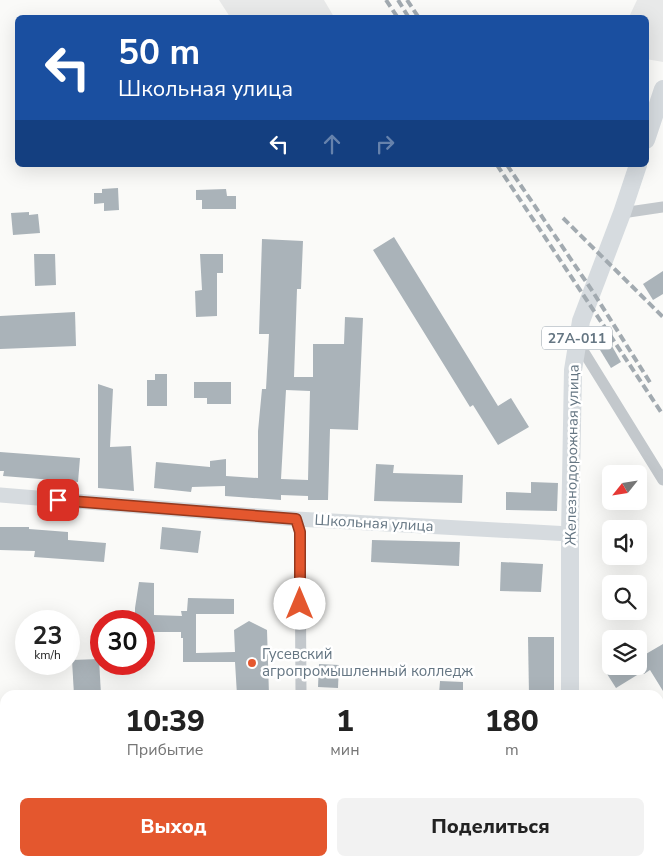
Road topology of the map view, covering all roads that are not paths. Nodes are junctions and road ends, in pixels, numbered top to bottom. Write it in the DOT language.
graph roads {
  1 [pos="663,88"];
  2 [pos="649,131"];
  3 [pos="637,167"];
  4 [pos="663,207"];
  5 [pos="622,213"];
  6 [pos="576,341"];
  7 [pos="663,480"];
  8 [pos="0,496"];
  9 [pos="296,519"];
  10 [pos="570,534"];
  11 [pos="301,690"];
  12 [pos="570,690"];
  1 -- 2 [label="main road"];
  3 -- 5 [label="main road, Железнодорожная улица / 27А-011"];
  4 -- 5 [label="street"];
  5 -- 6 [label="main road, Железнодорожная улица / 27А-011"];
  6 -- 7 [label="street"];
  6 -- 10 [label="main road, Железнодорожная улица / 27А-011"];
  8 -- 9 [label="main road, Школьная улица"];
  9 -- 10 [label="main road, Школьная улица"];
  9 -- 11 [label="street"];
  10 -- 12 [label="main road, Железнодорожная улица / 27А-011"];
}
